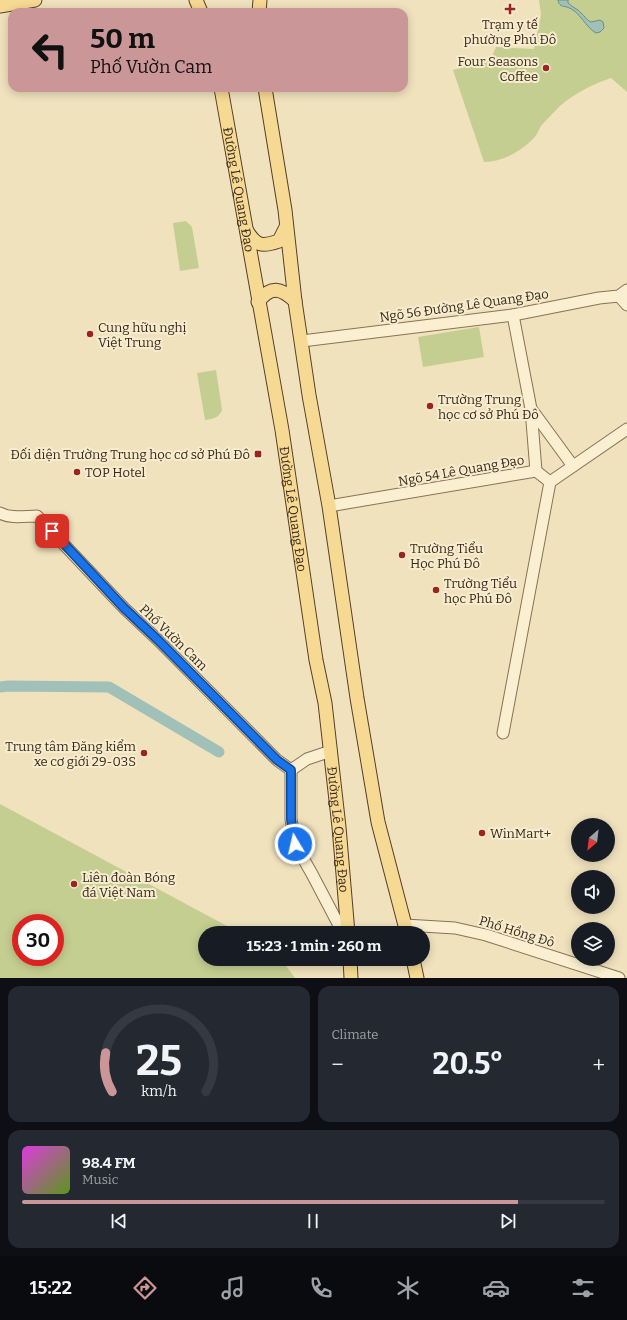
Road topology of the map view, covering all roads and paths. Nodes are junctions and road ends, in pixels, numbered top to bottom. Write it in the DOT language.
graph roads {
  1 [pos="35,0"];
  2 [pos="0,6"];
  3 [pos="222,92"];
  4 [pos="266,92"];
  5 [pos="286,227"];
  6 [pos="247,231"];
  7 [pos="623,293"];
  8 [pos="295,301"];
  9 [pos="258,302"];
  10 [pos="627,305"];
  11 [pos="513,315"];
  12 [pos="302,341"];
  13 [pos="531,409"];
  14 [pos="627,429"];
  15 [pos="573,466"];
  16 [pos="536,471"];
  17 [pos="550,482"];
  18 [pos="329,506"];
  19 [pos="0,512"];
  20 [pos="503,733"];
  21 [pos="331,751"];
  22 [pos="291,770"];
  23 [pos="339,926"];
  24 [pos="347,926"];
  25 [pos="405,926"];
  26 [pos="430,929"];
  27 [pos="350,966"];
  28 [pos="415,966"];
  29 [pos="351,978"];
  30 [pos="418,978"];
  31 [pos="619,978"];
  1 -- 2 [label="main road"];
  3 -- 6 [label="main road, Đường Lê Quang Đạo"];
  4 -- 5 [label="main road"];
  5 -- 6 [label="main road"];
  5 -- 8 [label="main road"];
  6 -- 9 [label="main road, Đường Lê Quang Đạo"];
  7 -- 10 [label="street"];
  7 -- 11 [label="street, Ngõ 56 Đường Lê Quang Đạo"];
  8 -- 9 [label="main road"];
  8 -- 12 [label="main road"];
  9 -- 21 [label="main road, Đường Lê Quang Đạo"];
  11 -- 12 [label="street, Ngõ 56 Đường Lê Quang Đạo"];
  11 -- 13 [label="street"];
  12 -- 18 [label="main road"];
  13 -- 15 [label="street"];
  13 -- 16 [label="street"];
  14 -- 15 [label="street"];
  15 -- 17 [label="street"];
  16 -- 17 [label="street, Ngõ 54 Lê Quang Đạo"];
  16 -- 18 [label="street, Ngõ 54 Lê Quang Đạo"];
  17 -- 20 [label="street"];
  18 -- 25 [label="main road"];
  19 -- 22 [label="street, Phố Vườn Cam"];
  21 -- 22 [label="street"];
  21 -- 24 [label="main road, Đường Lê Quang Đạo"];
  22 -- 23 [label="street"];
  26 -- 31 [label="street, Phố Hồng Đô"];
  27 -- 29 [label="main road"];
  28 -- 30 [label="main road"];
}
